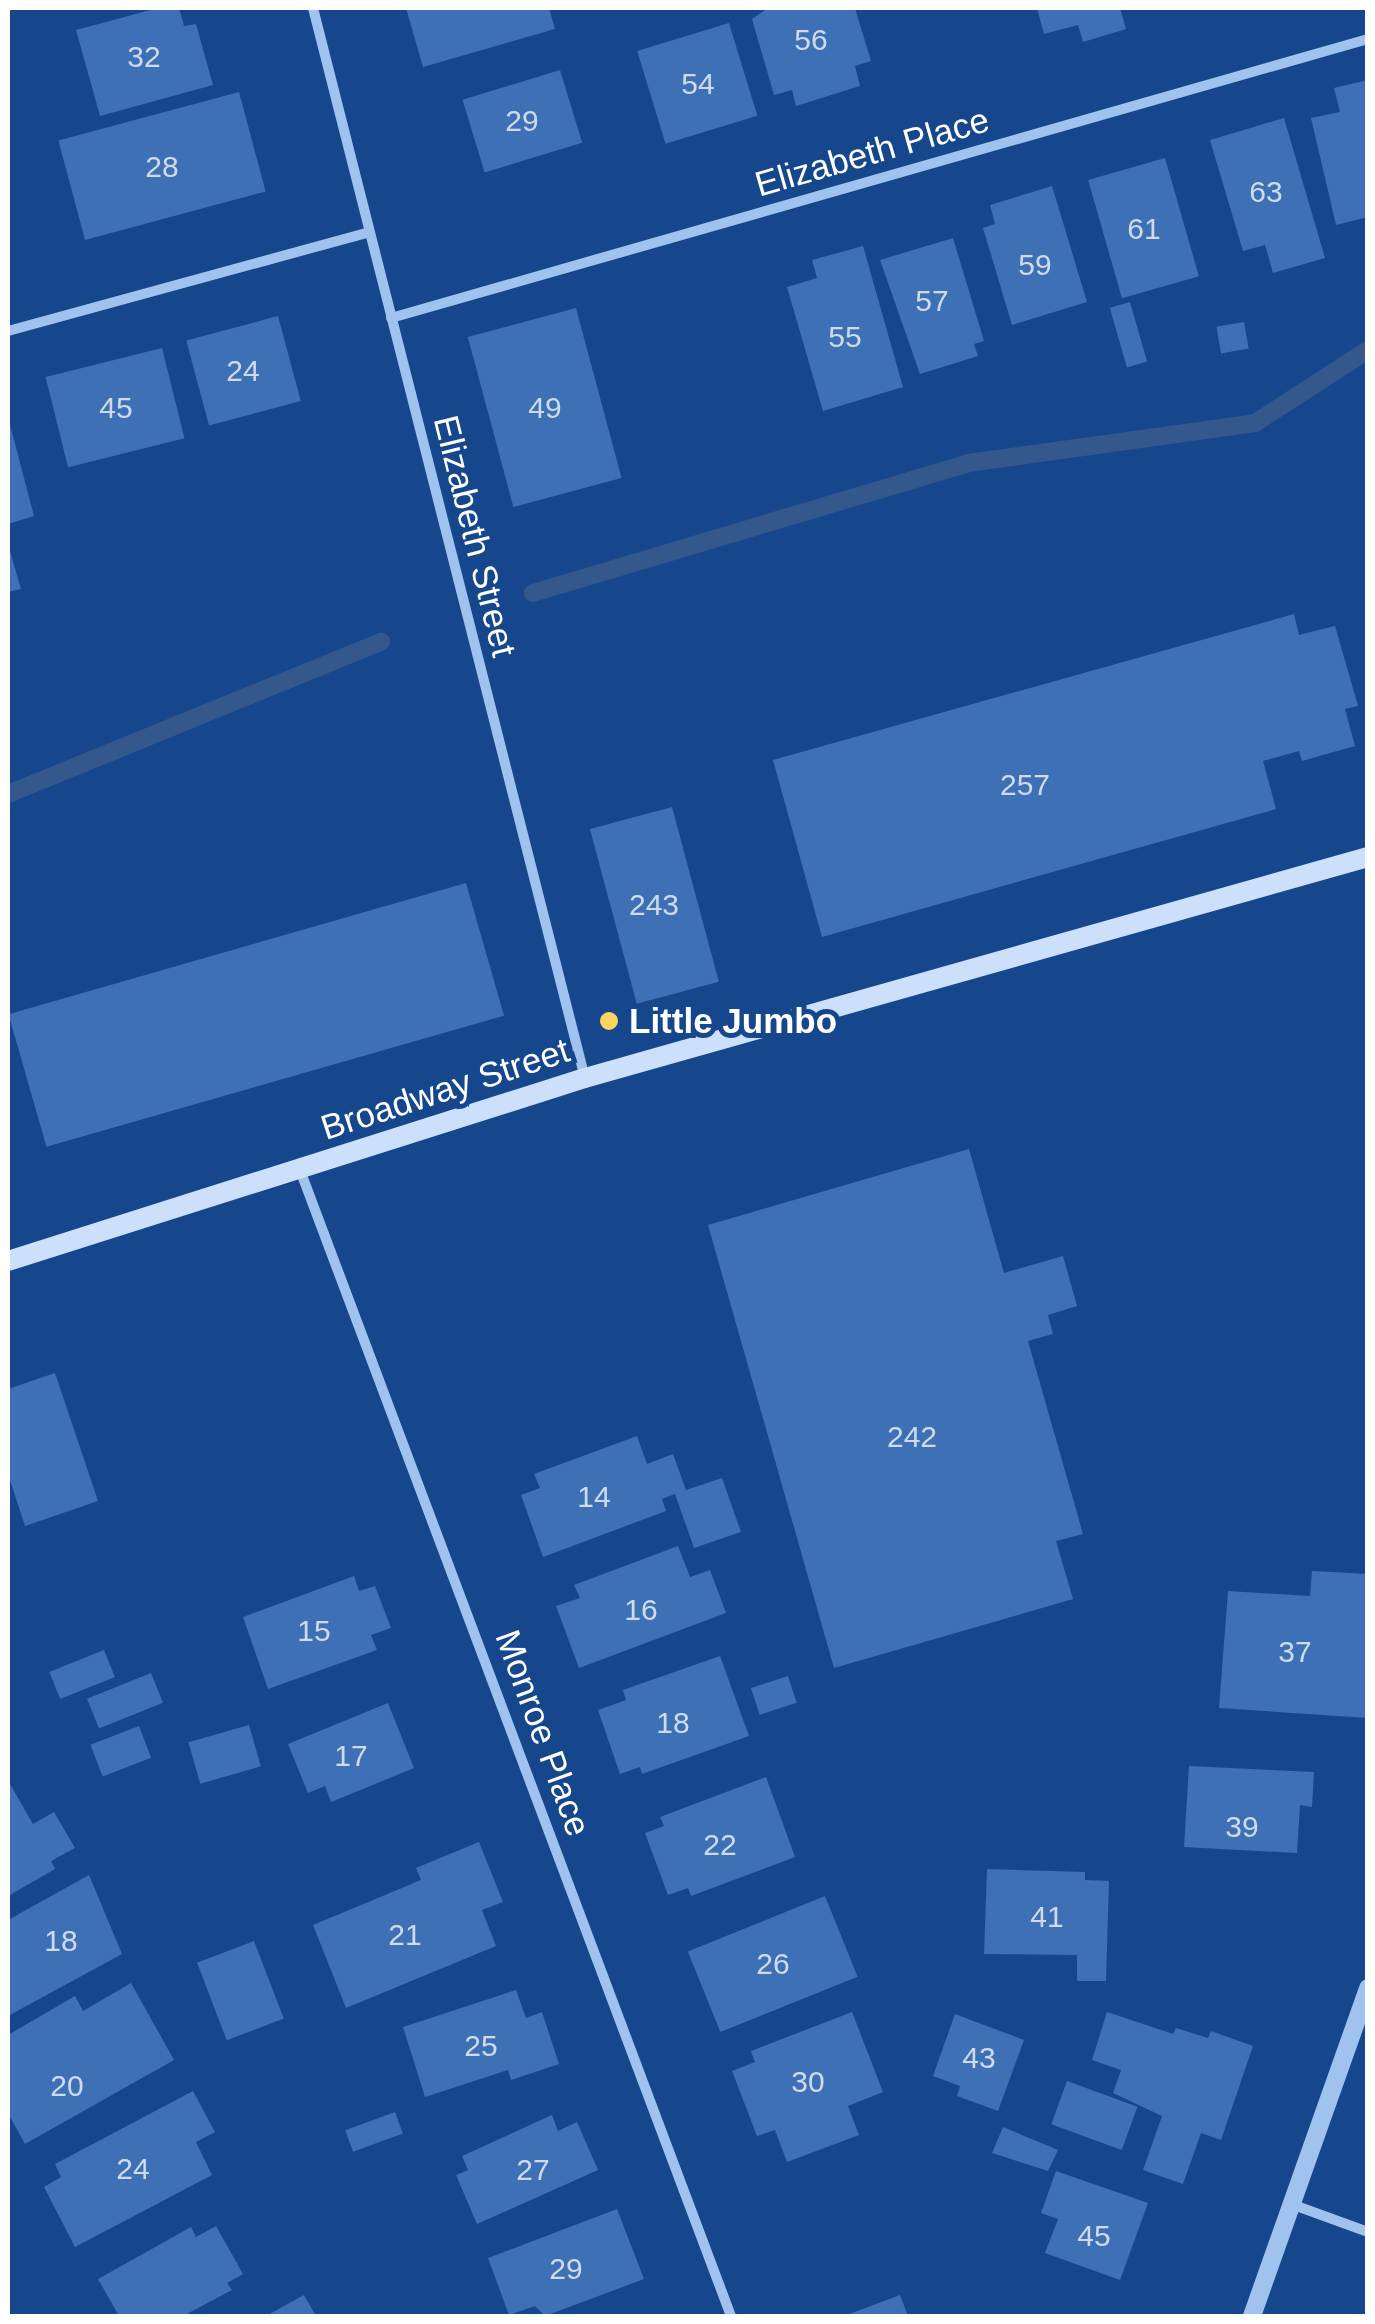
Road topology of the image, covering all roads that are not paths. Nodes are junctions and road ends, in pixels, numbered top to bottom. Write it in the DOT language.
graph roads {
  1 [pos="313,8"];
  2 [pos="1368,39"];
  3 [pos="369,232"];
  4 [pos="391,318"];
  5 [pos="8,330"];
  6 [pos="1368,857"];
  7 [pos="585,1078"];
  8 [pos="300,1170"];
  9 [pos="8,1261"];
  10 [pos="1368,1988"];
  11 [pos="1291,2204"];
  12 [pos="1368,2232"];
  13 [pos="731,2316"];
  14 [pos="1252,2316"];
  1 -- 3 [label="street, Elizabeth Street"];
  2 -- 4 [label="street, Elizabeth Place"];
  3 -- 4 [label="street, Elizabeth Street"];
  3 -- 5 [label="street"];
  4 -- 7 [label="street, Elizabeth Street"];
  6 -- 7 [label="main road, Broadway Street"];
  7 -- 8 [label="main road, Broadway Street"];
  8 -- 9 [label="main road, Broadway Street"];
  8 -- 13 [label="street, Monroe Place"];
  10 -- 11 [label="street"];
  11 -- 12 [label="street"];
  11 -- 14 [label="street"];
}
